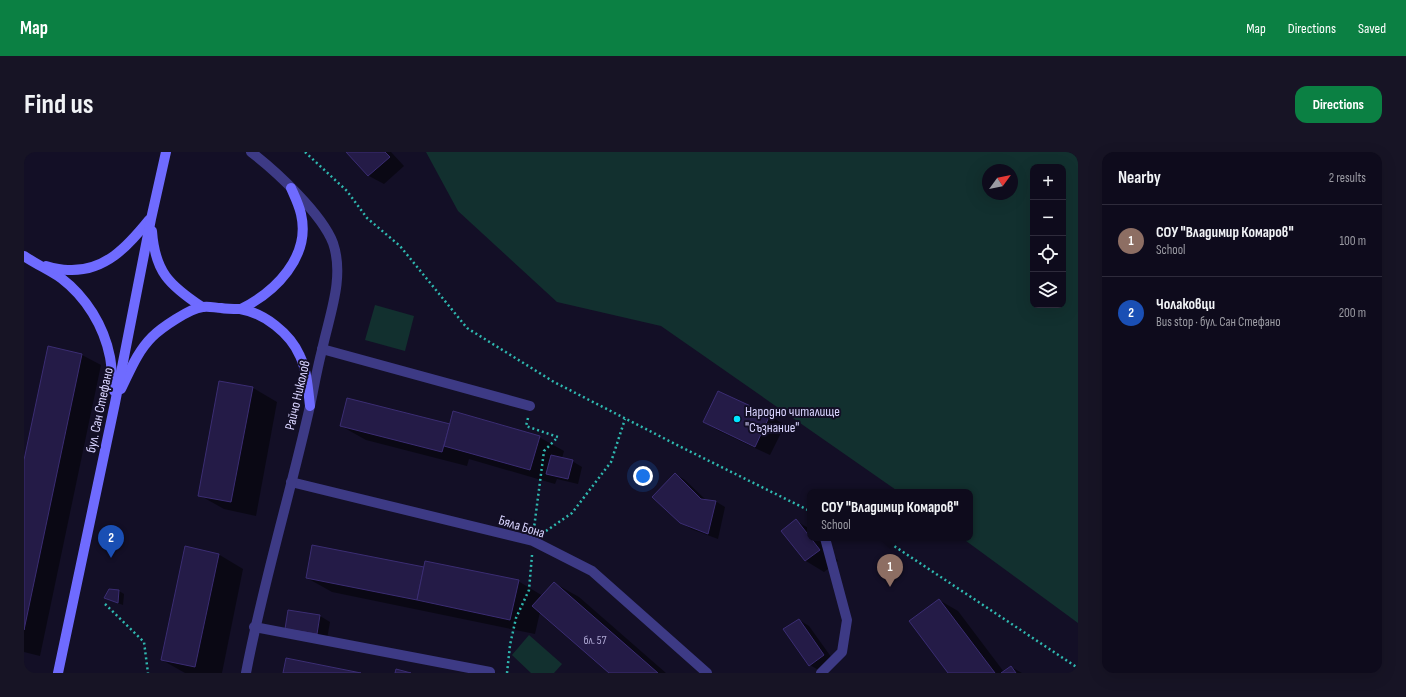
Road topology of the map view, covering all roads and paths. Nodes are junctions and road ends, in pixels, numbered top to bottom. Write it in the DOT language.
graph roads {
  1 [pos="166,152"];
  2 [pos="251,152"];
  3 [pos="305,152"];
  4 [pos="291,188"];
  5 [pos="151,219"];
  6 [pos="24,256"];
  7 [pos="40,265"];
  8 [pos="202,307"];
  9 [pos="241,310"];
  10 [pos="322,349"];
  11 [pos="115,403"];
  12 [pos="310,406"];
  13 [pos="530,406"];
  14 [pos="626,419"];
  15 [pos="291,482"];
  16 [pos="807,510"];
  17 [pos="533,540"];
  18 [pos="826,541"];
  19 [pos="887,541"];
  20 [pos="105,604"];
  21 [pos="254,627"];
  22 [pos="1078,668"];
  23 [pos="490,672"];
  24 [pos="58,673"];
  25 [pos="148,673"];
  26 [pos="246,673"];
  27 [pos="507,673"];
  28 [pos="707,673"];
  29 [pos="822,673"];
  1 -- 5 [label="main road, бул. Сан Стефано"];
  2 -- 4 [label="street, Райчо Николов"];
  3 -- 14 [label="path"];
  4 -- 9 [label="main road"];
  4 -- 10 [label="street, Райчо Николов"];
  5 -- 7 [label="main road"];
  5 -- 8 [label="main road"];
  5 -- 11 [label="main road, бул. Сан Стефано"];
  6 -- 7 [label="main road"];
  7 -- 11 [label="main road"];
  8 -- 9 [label="main road"];
  8 -- 11 [label="main road"];
  9 -- 12 [label="main road"];
  10 -- 12 [label="street, Райчо Николов"];
  10 -- 13 [label="street"];
  11 -- 24 [label="main road, бул. Сан Стефано"];
  12 -- 15 [label="street, Райчо Николов"];
  13 -- 17 [label="path"];
  14 -- 16 [label="path"];
  14 -- 17 [label="path"];
  15 -- 17 [label="street, Бяла Бона"];
  15 -- 21 [label="street, Райчо Николов"];
  17 -- 27 [label="path"];
  17 -- 28 [label="street, Бяла Бона"];
  18 -- 29 [label="street"];
  19 -- 22 [label="path"];
  20 -- 25 [label="path"];
  21 -- 23 [label="street"];
  21 -- 26 [label="street, Райчо Николов"];
}
